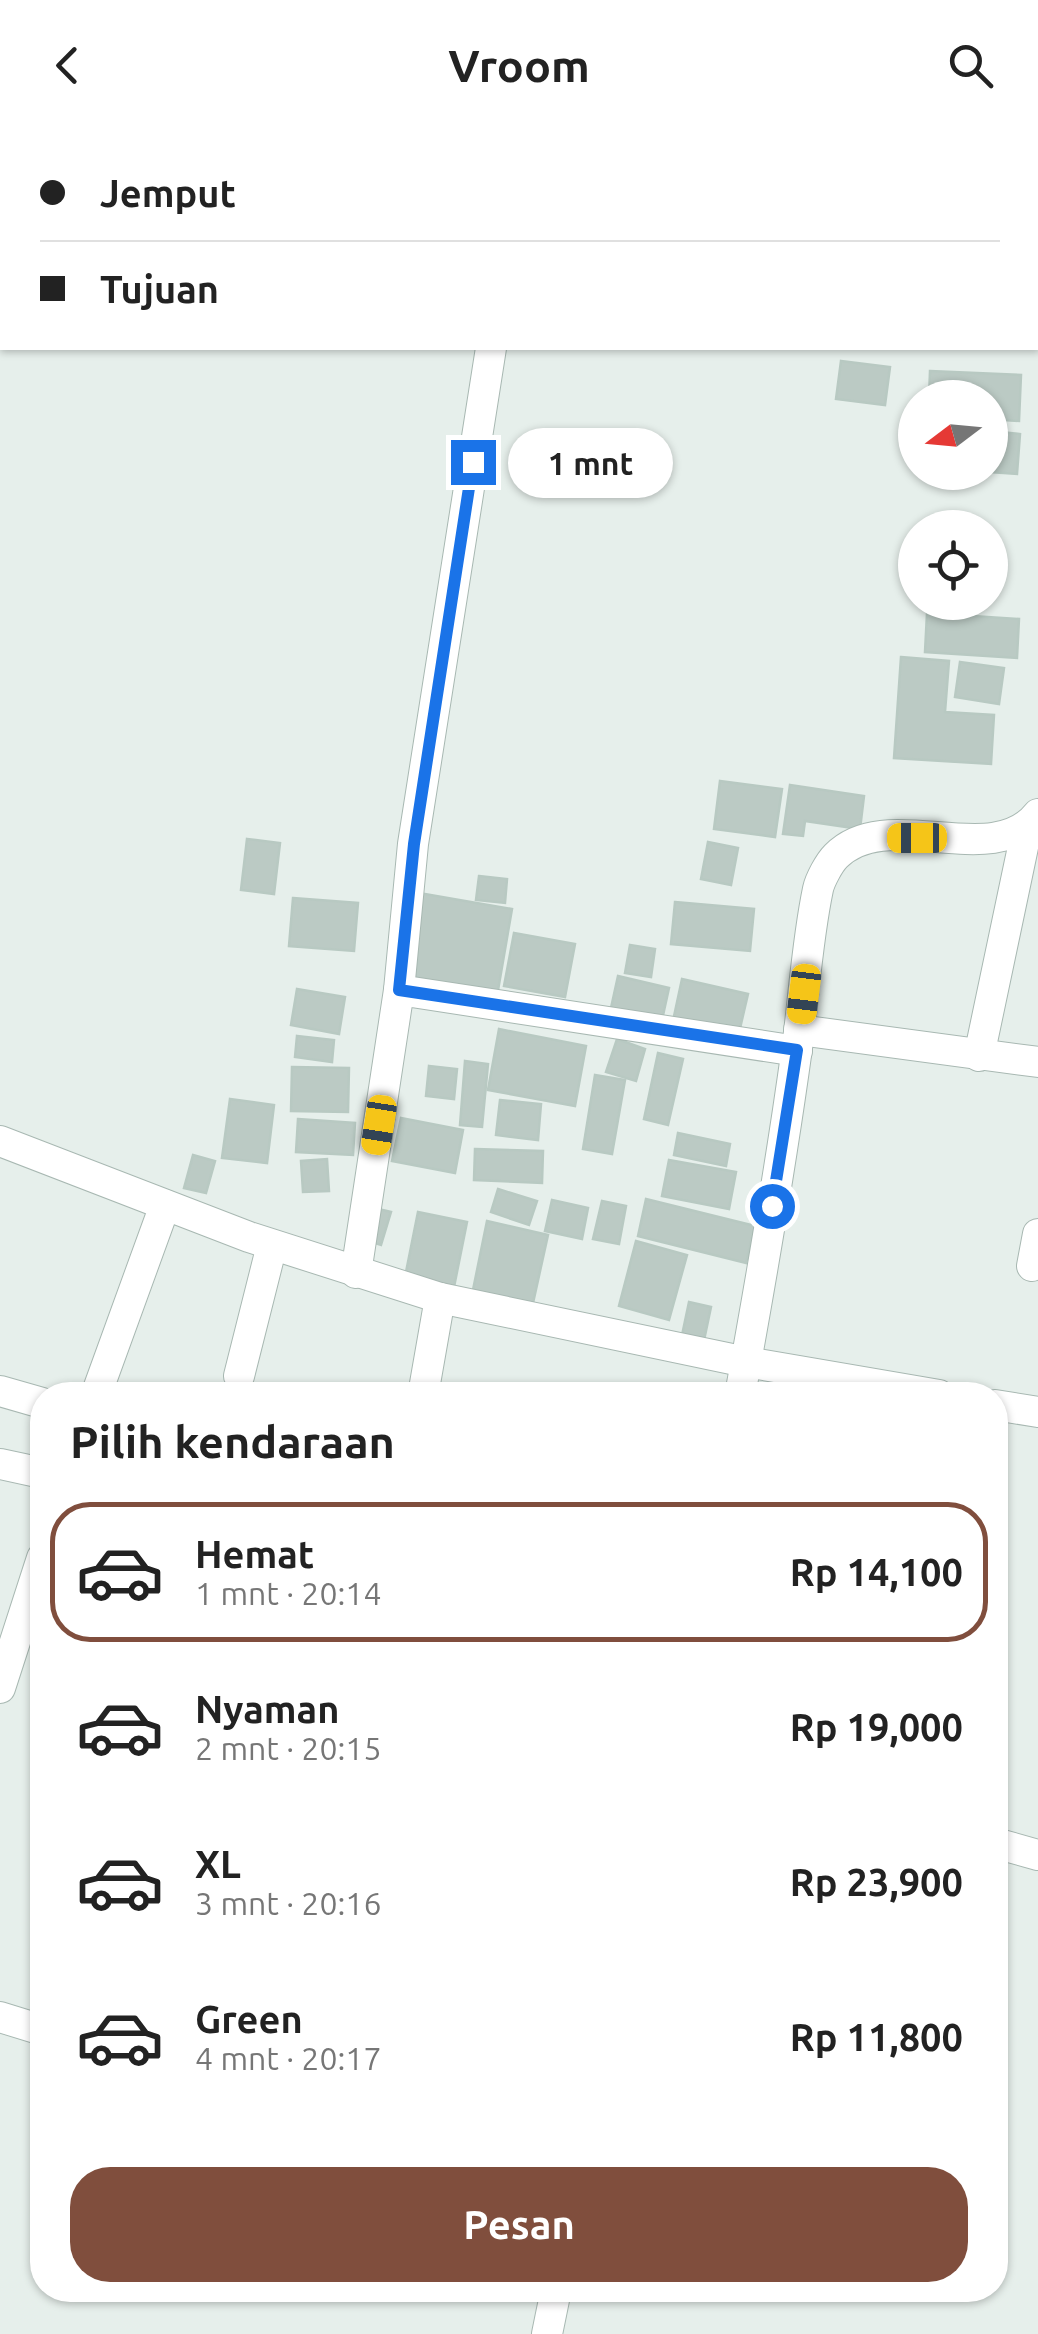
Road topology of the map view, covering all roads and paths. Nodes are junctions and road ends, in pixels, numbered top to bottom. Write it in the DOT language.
graph roads {
  1 [pos="491,350"];
  2 [pos="1033,821"];
  3 [pos="399,990"];
  4 [pos="798,1040"];
  5 [pos="979,1056"];
  6 [pos="1038,1062"];
  7 [pos="0,1141"];
  8 [pos="165,1206"];
  9 [pos="1038,1234"];
  10 [pos="272,1245"];
  11 [pos="1032,1266"];
  12 [pos="356,1273"];
  13 [pos="440,1298"];
  14 [pos="746,1362"];
  15 [pos="239,1376"];
  16 [pos="101,1382"];
  17 [pos="425,1382"];
  18 [pos="742,1382"];
  19 [pos="863,1382"];
  20 [pos="0,1391"];
  21 [pos="30,1400"];
  22 [pos="1008,1406"];
  23 [pos="1038,1412"];
  24 [pos="0,1464"];
  25 [pos="30,1471"];
  26 [pos="30,1595"];
  27 [pos="0,1688"];
  28 [pos="1008,1847"];
  29 [pos="1038,1855"];
  30 [pos="0,2017"];
  31 [pos="30,2026"];
  32 [pos="554,2302"];
  33 [pos="547,2334"];
  1 -- 3 [label="street"];
  2 -- 4 [label="street"];
  2 -- 5 [label="street"];
  3 -- 4 [label="street"];
  3 -- 12 [label="street"];
  4 -- 5 [label="street"];
  4 -- 14 [label="street"];
  5 -- 6 [label="street"];
  7 -- 8 [label="street"];
  8 -- 10 [label="street"];
  8 -- 16 [label="street"];
  9 -- 11 [label="street"];
  10 -- 12 [label="street"];
  10 -- 15 [label="street"];
  12 -- 13 [label="street"];
  13 -- 14 [label="street"];
  13 -- 17 [label="street"];
  14 -- 18 [label="street"];
  14 -- 19 [label="street"];
  20 -- 21 [label="street"];
  22 -- 23 [label="street"];
  24 -- 25 [label="street"];
  26 -- 27 [label="street"];
  28 -- 29 [label="street"];
  30 -- 31 [label="street"];
  32 -- 33 [label="street"];
}
